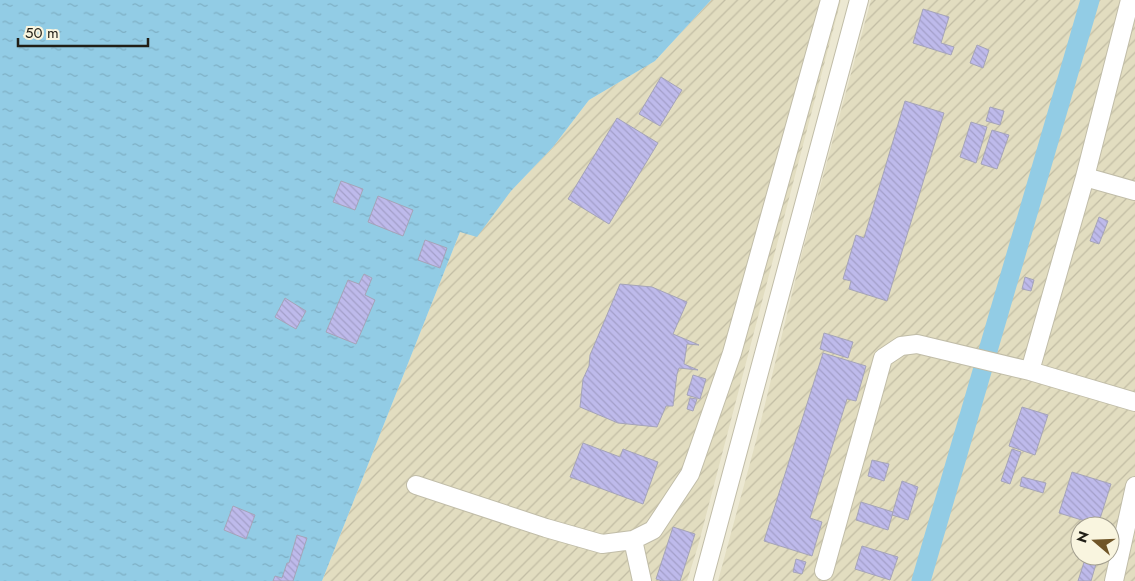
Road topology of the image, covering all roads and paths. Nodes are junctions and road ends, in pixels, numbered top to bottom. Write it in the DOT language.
graph roads {
  1 [pos="830,0"];
  2 [pos="859,0"];
  3 [pos="1130,0"];
  4 [pos="1130,24"];
  5 [pos="1085,177"];
  6 [pos="1135,192"];
  7 [pos="1030,371"];
  8 [pos="1135,402"];
  9 [pos="416,485"];
  10 [pos="1135,486"];
  11 [pos="633,540"];
  12 [pos="824,571"];
  13 [pos="642,581"];
  14 [pos="704,581"];
  15 [pos="1114,581"];
  1 -- 11 [label="lane"];
  2 -- 14 [label="lane"];
  3 -- 4 [label="lane"];
  4 -- 5 [label="lane"];
  5 -- 6 [label="lane"];
  5 -- 7 [label="lane"];
  7 -- 8 [label="lane"];
  7 -- 12 [label="lane"];
  9 -- 11 [label="lane"];
  10 -- 15 [label="lane"];
  11 -- 13 [label="lane"];
}
